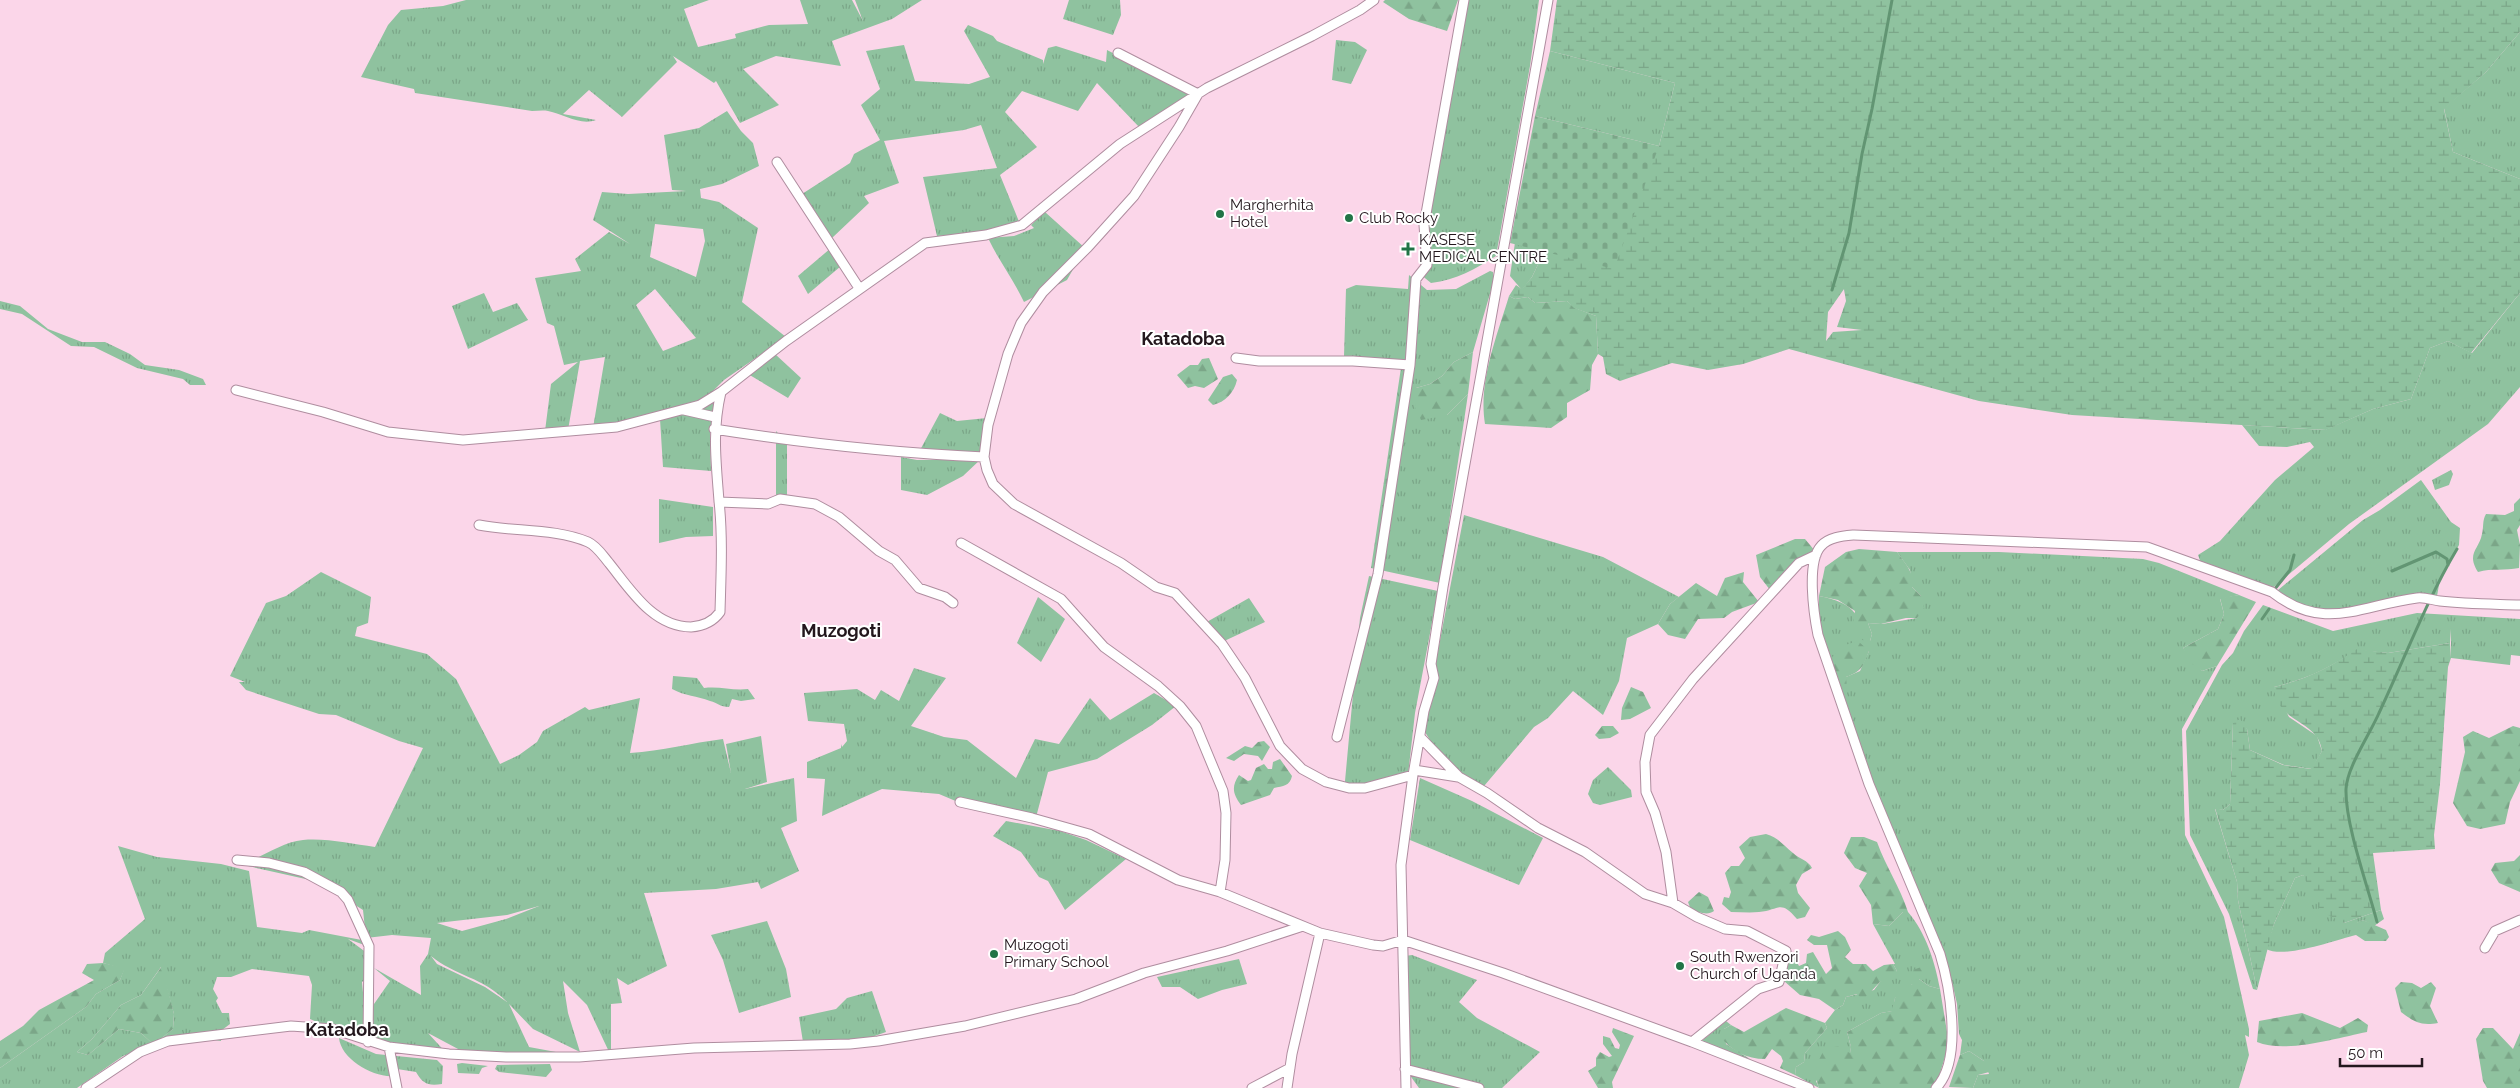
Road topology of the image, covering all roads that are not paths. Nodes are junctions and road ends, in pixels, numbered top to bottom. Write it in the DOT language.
graph roads {
  1 [pos="1374,0"];
  2 [pos="1464,0"];
  3 [pos="1548,0"];
  4 [pos="1118,53"];
  5 [pos="1198,94"];
  6 [pos="777,162"];
  7 [pos="859,288"];
  8 [pos="1236,358"];
  9 [pos="1410,365"];
  10 [pos="236,390"];
  11 [pos="721,392"];
  12 [pos="683,410"];
  13 [pos="715,417"];
  14 [pos="714,428"];
  15 [pos="984,457"];
  16 [pos="720,502"];
  17 [pos="479,525"];
  18 [pos="961,542"];
  19 [pos="1816,555"];
  20 [pos="953,603"];
  21 [pos="2520,605"];
  22 [pos="1337,737"];
  23 [pos="1420,737"];
  24 [pos="1413,772"];
  25 [pos="1459,777"];
  26 [pos="960,802"];
  27 [pos="237,860"];
  28 [pos="1220,892"];
  29 [pos="1673,903"];
  30 [pos="2520,920"];
  31 [pos="1300,927"];
  32 [pos="1320,933"];
  33 [pos="1403,940"];
  34 [pos="2485,948"];
  35 [pos="368,1042"];
  36 [pos="1692,1042"];
  37 [pos="389,1047"];
  38 [pos="1290,1068"];
  39 [pos="1405,1069"];
  40 [pos="86,1088"];
  41 [pos="397,1088"];
  42 [pos="1252,1088"];
  43 [pos="1287,1088"];
  44 [pos="1406,1088"];
  45 [pos="1479,1088"];
  46 [pos="1809,1088"];
  47 [pos="1936,1088"];
  1 -- 5 [label="street"];
  2 -- 9 [label="street"];
  3 -- 23 [label="street"];
  4 -- 5 [label="street"];
  5 -- 7 [label="street"];
  5 -- 15 [label="street"];
  6 -- 7 [label="street"];
  7 -- 11 [label="street"];
  8 -- 9 [label="street"];
  9 -- 22 [label="street"];
  10 -- 12 [label="street"];
  11 -- 12 [label="street"];
  11 -- 13 [label="street"];
  12 -- 13 [label="street"];
  13 -- 14 [label="street"];
  14 -- 15 [label="street"];
  14 -- 16 [label="street"];
  15 -- 24 [label="street"];
  16 -- 17 [label="street"];
  16 -- 20 [label="street"];
  18 -- 28 [label="street"];
  19 -- 21 [label="street"];
  19 -- 29 [label="street"];
  19 -- 47 [label="street"];
  23 -- 24 [label="street"];
  23 -- 25 [label="street"];
  24 -- 25 [label="street"];
  24 -- 33 [label="street"];
  25 -- 29 [label="street"];
  26 -- 28 [label="street"];
  27 -- 35 [label="street"];
  28 -- 31 [label="street"];
  29 -- 36 [label="street"];
  30 -- 34 [label="street"];
  31 -- 32 [label="street"];
  31 -- 37 [label="street"];
  32 -- 33 [label="street"];
  32 -- 38 [label="street"];
  33 -- 36 [label="street"];
  33 -- 39 [label="street"];
  35 -- 37 [label="street"];
  35 -- 40 [label="street"];
  36 -- 46 [label="street"];
  37 -- 41 [label="street"];
  38 -- 42 [label="street"];
  38 -- 43 [label="street"];
  39 -- 44 [label="street"];
  39 -- 45 [label="street"];
}
